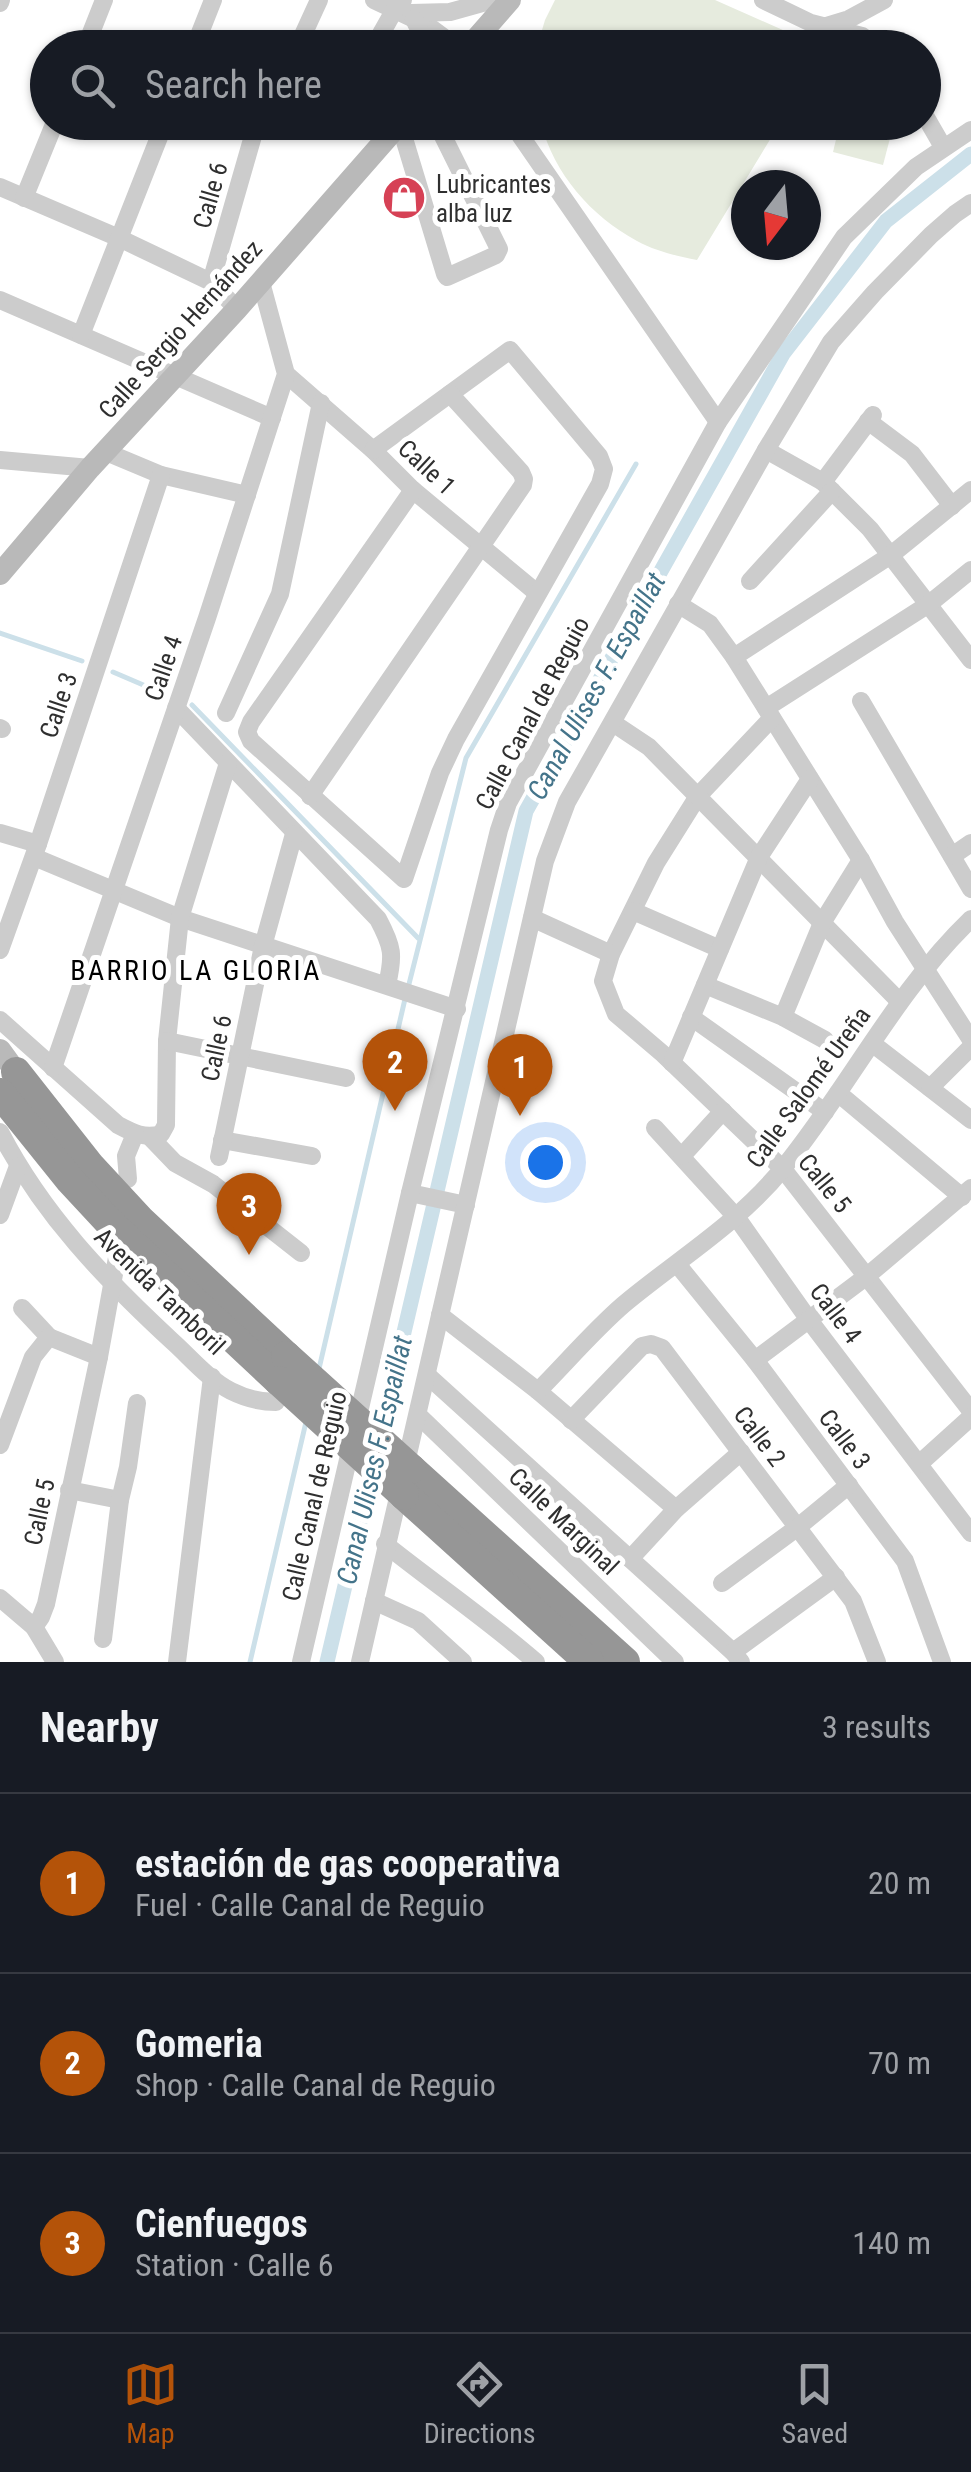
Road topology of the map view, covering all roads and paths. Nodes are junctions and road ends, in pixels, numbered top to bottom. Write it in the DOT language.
graph roads {
  1 [pos="104,0"];
  2 [pos="213,0"];
  3 [pos="319,0"];
  4 [pos="374,0"];
  5 [pos="493,0"];
  6 [pos="510,0"];
  7 [pos="763,0"];
  8 [pos="884,0"];
  9 [pos="404,10"];
  10 [pos="826,26"];
  11 [pos="92,30"];
  12 [pos="201,30"];
  13 [pos="305,30"];
  14 [pos="388,30"];
  15 [pos="436,30"];
  16 [pos="484,30"];
  17 [pos="840,30"];
  18 [pos="971,130"];
  19 [pos="48,140"];
  20 [pos="157,140"];
  21 [pos="252,140"];
  22 [pos="386,140"];
  23 [pos="405,140"];
  24 [pos="445,140"];
  25 [pos="524,140"];
  26 [pos="939,140"];
  27 [pos="943,148"];
  28 [pos="0,188"];
  29 [pos="24,198"];
  30 [pos="971,203"];
  31 [pos="119,238"];
  32 [pos="210,282"];
  33 [pos="260,282"];
  34 [pos="0,300"];
  35 [pos="237,309"];
  36 [pos="82,335"];
  37 [pos="286,374"];
  38 [pos="176,376"];
  39 [pos="450,394"];
  40 [pos="322,403"];
  41 [pos="272,418"];
  42 [pos="718,422"];
  43 [pos="373,450"];
  44 [pos="766,450"];
  45 [pos="0,460"];
  46 [pos="98,460"];
  47 [pos="161,475"];
  48 [pos="827,487"];
  49 [pos="413,490"];
  50 [pos="971,490"];
  51 [pos="247,495"];
  52 [pos="952,506"];
  53 [pos="480,547"];
  54 [pos="891,555"];
  55 [pos="971,570"];
  56 [pos="0,574"];
  57 [pos="750,581"];
  58 [pos="537,593"];
  59 [pos="678,604"];
  60 [pos="929,604"];
  61 [pos="734,657"];
  62 [pos="971,660"];
  63 [pos="860,701"];
  64 [pos="176,708"];
  65 [pos="226,712"];
  66 [pos="769,713"];
  67 [pos="613,722"];
  68 [pos="228,763"];
  69 [pos="810,779"];
  70 [pos="310,796"];
  71 [pos="698,796"];
  72 [pos="0,833"];
  73 [pos="294,834"];
  74 [pos="971,843"];
  75 [pos="36,850"];
  76 [pos="952,856"];
  77 [pos="759,857"];
  78 [pos="862,860"];
  79 [pos="971,888"];
  80 [pos="112,889"];
  81 [pos="632,911"];
  82 [pos="180,918"];
  83 [pos="532,918"];
  84 [pos="971,919"];
  85 [pos="822,923"];
  86 [pos="263,946"];
  87 [pos="720,949"];
  88 [pos="0,950"];
  89 [pos="611,954"];
  90 [pos="926,970"];
  91 [pos="705,985"];
  92 [pos="401,991"];
  93 [pos="900,1002"];
  94 [pos="457,1010"];
  95 [pos="783,1017"];
  96 [pos="692,1018"];
  97 [pos="0,1020"];
  98 [pos="826,1040"];
  99 [pos="167,1041"];
  100 [pos="971,1043"];
  101 [pos="873,1044"];
  102 [pos="239,1056"];
  103 [pos="672,1062"];
  104 [pos="53,1068"];
  105 [pos="5,1072"];
  106 [pos="346,1078"];
  107 [pos="930,1088"];
  108 [pos="838,1094"];
  109 [pos="723,1111"];
  110 [pos="825,1112"];
  111 [pos="971,1120"];
  112 [pos="655,1128"];
  113 [pos="0,1132"];
  114 [pos="143,1136"];
  115 [pos="312,1156"];
  116 [pos="682,1156"];
  117 [pos="18,1166"];
  118 [pos="783,1169"];
  119 [pos="128,1179"];
  120 [pos="966,1192"];
  121 [pos="416,1194"];
  122 [pos="461,1204"];
  123 [pos="0,1215"];
  124 [pos="737,1218"];
  125 [pos="118,1252"];
  126 [pos="301,1254"];
  127 [pos="677,1264"];
  128 [pos="867,1276"];
  129 [pos="113,1287"];
  130 [pos="22,1308"];
  131 [pos="440,1315"];
  132 [pos="808,1320"];
  133 [pos="49,1337"];
  134 [pos="100,1357"];
  135 [pos="755,1360"];
  136 [pos="427,1375"];
  137 [pos="212,1377"];
  138 [pos="280,1380"];
  139 [pos="538,1391"];
  140 [pos="137,1403"];
  141 [pos="971,1414"];
  142 [pos="418,1415"];
  143 [pos="571,1420"];
  144 [pos="0,1445"];
  145 [pos="741,1452"];
  146 [pos="919,1464"];
  147 [pos="407,1482"];
  148 [pos="849,1485"];
  149 [pos="70,1490"];
  150 [pos="120,1500"];
  151 [pos="676,1508"];
  152 [pos="798,1527"];
  153 [pos="971,1533"];
  154 [pos="386,1544"];
  155 [pos="630,1559"];
  156 [pos="836,1578"];
  157 [pos="722,1583"];
  158 [pos="374,1601"];
  159 [pos="1,1602"];
  160 [pos="34,1627"];
  161 [pos="103,1639"];
  162 [pos="441,1653"];
  163 [pos="737,1657"];
  164 [pos="55,1662"];
  165 [pos="177,1662"];
  166 [pos="301,1662"];
  167 [pos="360,1662"];
  168 [pos="463,1662"];
  169 [pos="536,1662"];
  170 [pos="589,1662"];
  171 [pos="625,1662"];
  172 [pos="676,1662"];
  173 [pos="876,1662"];
  174 [pos="942,1662"];
  1 -- 11 [label="street"];
  2 -- 12 [label="street"];
  3 -- 13 [label="street"];
  4 -- 9 [label="street"];
  5 -- 9 [label="street"];
  6 -- 16 [label="street"];
  7 -- 10 [label="street"];
  8 -- 10 [label="street"];
  9 -- 14 [label="street"];
  9 -- 15 [label="street"];
  10 -- 17 [label="street"];
  18 -- 27 [label="street, Calle Canal de Reguio"];
  19 -- 29 [label="street"];
  20 -- 31 [label="street"];
  21 -- 32 [label="street, Calle 6"];
  22 -- 33 [label="street, Calle Sergio Hernández"];
  23 -- 24 [label="street"];
  25 -- 42 [label="street"];
  26 -- 27 [label="street"];
  27 -- 42 [label="street, Calle Canal de Reguio"];
  28 -- 29 [label="street"];
  29 -- 31 [label="street"];
  30 -- 44 [label="street"];
  31 -- 32 [label="street"];
  31 -- 36 [label="street"];
  32 -- 35 [label="street"];
  33 -- 35 [label="street, Calle Sergio Hernández"];
  33 -- 37 [label="street"];
  34 -- 36 [label="street"];
  35 -- 38 [label="street, Calle Sergio Hernández"];
  36 -- 38 [label="street"];
  37 -- 40 [label="street, Calle 1"];
  37 -- 41 [label="street, Calle 4"];
  38 -- 41 [label="street"];
  38 -- 46 [label="street, Calle Sergio Hernández"];
  39 -- 43 [label="street"];
  39 -- 53 [label="street"];
  39 -- 58 [label="street"];
  40 -- 43 [label="street, Calle 1"];
  40 -- 65 [label="street"];
  41 -- 51 [label="street, Calle 4"];
  42 -- 94 [label="street, Calle Canal de Reguio"];
  43 -- 49 [label="street, Calle 1"];
  44 -- 48 [label="street"];
  44 -- 59 [label="street"];
  45 -- 46 [label="street"];
  46 -- 47 [label="street"];
  46 -- 56 [label="street, Calle Sergio Hernández"];
  47 -- 51 [label="street"];
  47 -- 75 [label="street, Calle 3"];
  48 -- 52 [label="street"];
  48 -- 54 [label="street"];
  48 -- 57 [label="street"];
  49 -- 53 [label="street, Calle 1"];
  49 -- 70 [label="street"];
  50 -- 52 [label="street"];
  51 -- 64 [label="street, Calle 4"];
  52 -- 54 [label="street"];
  53 -- 58 [label="street, Calle 1"];
  53 -- 70 [label="street"];
  54 -- 60 [label="street"];
  54 -- 61 [label="street"];
  55 -- 60 [label="street"];
  58 -- 70 [label="street"];
  59 -- 61 [label="street"];
  59 -- 67 [label="street"];
  60 -- 62 [label="street"];
  60 -- 66 [label="street"];
  61 -- 66 [label="street"];
  63 -- 76 [label="street"];
  64 -- 68 [label="street"];
  64 -- 80 [label="street, Calle 4"];
  66 -- 69 [label="street"];
  66 -- 71 [label="street"];
  67 -- 71 [label="street"];
  67 -- 83 [label="street"];
  68 -- 73 [label="street"];
  68 -- 82 [label="street"];
  69 -- 77 [label="street"];
  69 -- 78 [label="street"];
  71 -- 77 [label="street"];
  71 -- 81 [label="street"];
  72 -- 75 [label="street"];
  73 -- 86 [label="street, Calle 6"];
  73 -- 92 [label="street"];
  74 -- 76 [label="street"];
  75 -- 80 [label="street"];
  75 -- 88 [label="street, Calle 3"];
  76 -- 79 [label="street"];
  77 -- 85 [label="street"];
  77 -- 87 [label="street"];
  78 -- 85 [label="street"];
  78 -- 90 [label="street"];
  80 -- 82 [label="street"];
  80 -- 104 [label="street, Calle 4"];
  81 -- 87 [label="street"];
  81 -- 89 [label="street"];
  82 -- 86 [label="street"];
  82 -- 99 [label="street"];
  83 -- 89 [label="street"];
  83 -- 122 [label="street"];
  84 -- 90 [label="street, Calle Salomé Ureña"];
  85 -- 93 [label="street"];
  85 -- 95 [label="street"];
  86 -- 92 [label="street"];
  86 -- 102 [label="street, Calle 6"];
  87 -- 91 [label="street"];
  89 -- 103 [label="street, Calle 5"];
  90 -- 93 [label="street, Calle Salomé Ureña"];
  90 -- 100 [label="street"];
  91 -- 95 [label="street"];
  91 -- 96 [label="street"];
  92 -- 94 [label="street"];
  93 -- 101 [label="street, Calle Salomé Ureña"];
  94 -- 121 [label="street, Calle Canal de Reguio"];
  95 -- 98 [label="street"];
  96 -- 103 [label="street"];
  96 -- 110 [label="street"];
  97 -- 104 [label="street"];
  99 -- 102 [label="street"];
  99 -- 114 [label="street"];
  100 -- 107 [label="street"];
  101 -- 107 [label="street"];
  101 -- 108 [label="street, Calle Salomé Ureña"];
  102 -- 106 [label="street"];
  102 -- 115 [label="street, Calle 6"];
  103 -- 109 [label="street, Calle 5"];
  104 -- 114 [label="street"];
  105 -- 138 [label="highway"];
  107 -- 111 [label="street"];
  108 -- 110 [label="street, Calle Salomé Ureña"];
  108 -- 120 [label="street"];
  109 -- 116 [label="street"];
  109 -- 118 [label="street, Calle 5"];
  110 -- 118 [label="street, Calle Salomé Ureña"];
  112 -- 116 [label="street, Calle 4"];
  113 -- 117 [label="street, Avenida Tamboril"];
  114 -- 119 [label="street"];
  114 -- 126 [label="street"];
  116 -- 124 [label="street, Calle 4"];
  117 -- 123 [label="street"];
  117 -- 129 [label="street, Avenida Tamboril"];
  118 -- 124 [label="street, Calle Salomé Ureña"];
  118 -- 128 [label="street, Calle 5"];
  120 -- 128 [label="street"];
  121 -- 122 [label="street"];
  121 -- 166 [label="street, Calle Canal de Reguio"];
  122 -- 131 [label="street"];
  124 -- 127 [label="street, Calle Salomé Ureña"];
  124 -- 132 [label="street, Calle 4"];
  125 -- 129 [label="street, Calle 5"];
  127 -- 135 [label="street, Calle 3"];
  127 -- 139 [label="street, Calle Salomé Ureña"];
  128 -- 132 [label="street"];
  128 -- 141 [label="street, Calle 5"];
  129 -- 134 [label="street, Calle 5"];
  129 -- 137 [label="street, Avenida Tamboril"];
  130 -- 133 [label="street"];
  131 -- 136 [label="street"];
  131 -- 139 [label="street"];
  132 -- 135 [label="street"];
  132 -- 146 [label="street, Calle 4"];
  133 -- 134 [label="street"];
  133 -- 144 [label="street"];
  134 -- 149 [label="street, Calle 5"];
  135 -- 148 [label="street, Calle 3"];
  136 -- 142 [label="street"];
  136 -- 155 [label="street"];
  137 -- 138 [label="street, Avenida Tamboril"];
  137 -- 165 [label="street"];
  138 -- 147 [label="highway, bridge"];
  139 -- 143 [label="street"];
  140 -- 150 [label="street"];
  141 -- 146 [label="street"];
  142 -- 154 [label="street"];
  142 -- 172 [label="street, Calle Marginal"];
  143 -- 145 [label="street, Calle 2"];
  143 -- 151 [label="street"];
  145 -- 151 [label="street"];
  145 -- 152 [label="street, Calle 2"];
  146 -- 153 [label="street, Calle 4"];
  147 -- 170 [label="highway"];
  147 -- 171 [label="highway"];
  148 -- 152 [label="street"];
  148 -- 174 [label="street, Calle 3"];
  149 -- 150 [label="street"];
  149 -- 160 [label="street, Calle 5"];
  150 -- 161 [label="street"];
  151 -- 155 [label="street"];
  152 -- 156 [label="street, Calle 2"];
  152 -- 157 [label="street"];
  154 -- 158 [label="street"];
  154 -- 169 [label="street"];
  155 -- 163 [label="street"];
  156 -- 163 [label="street"];
  156 -- 173 [label="street, Calle 2"];
  158 -- 162 [label="street"];
  158 -- 167 [label="street"];
  159 -- 160 [label="street"];
  160 -- 164 [label="street"];
  162 -- 168 [label="street"];
}
